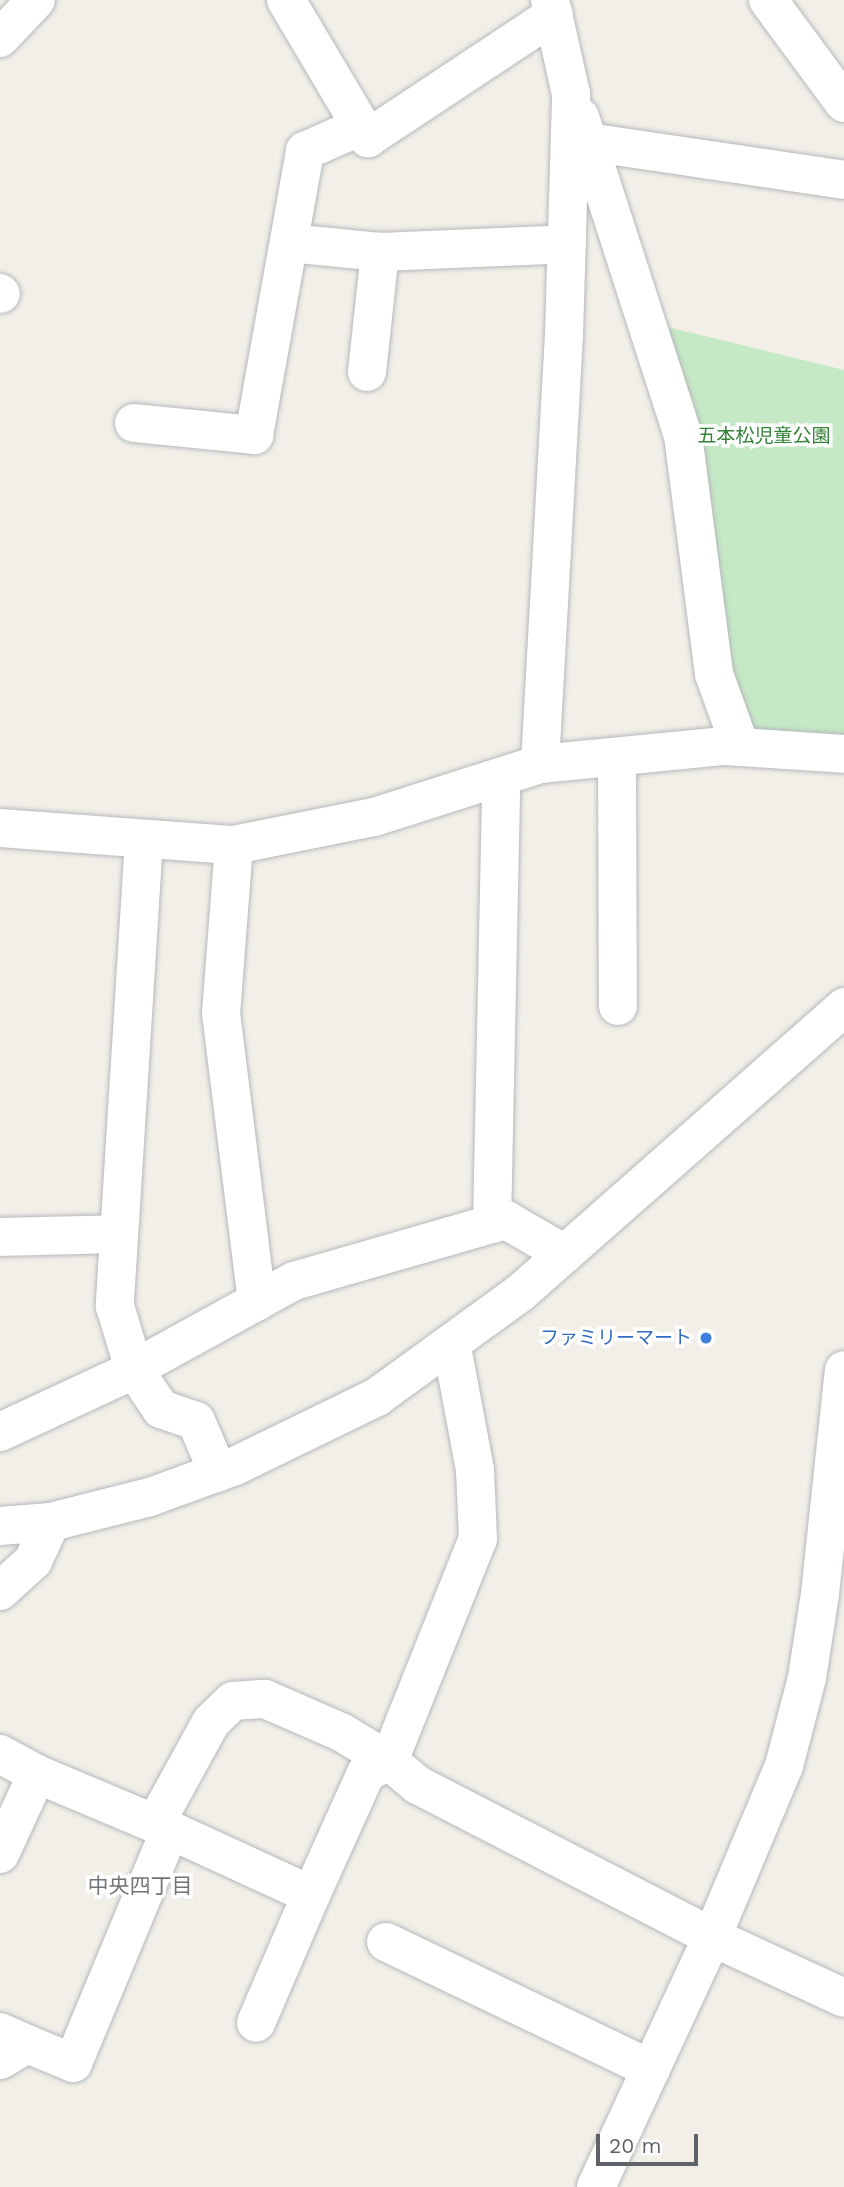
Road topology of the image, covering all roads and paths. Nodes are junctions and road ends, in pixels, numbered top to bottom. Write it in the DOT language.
graph roads {
  1 [pos="36,0"];
  2 [pos="286,0"];
  3 [pos="768,0"];
  4 [pos="552,4"];
  5 [pos="0,38"];
  6 [pos="567,76"];
  7 [pos="844,103"];
  8 [pos="362,126"];
  9 [pos="588,142"];
  10 [pos="844,180"];
  11 [pos="289,243"];
  12 [pos="567,244"];
  13 [pos="380,252"];
  14 [pos="367,372"];
  15 [pos="134,423"];
  16 [pos="740,747"];
  17 [pos="844,754"];
  18 [pos="617,757"];
  19 [pos="540,764"];
  20 [pos="502,777"];
  21 [pos="0,828"];
  22 [pos="144,841"];
  23 [pos="234,845"];
  24 [pos="618,1006"];
  25 [pos="844,1006"];
  26 [pos="492,1224"];
  27 [pos="119,1234"];
  28 [pos="0,1237"];
  29 [pos="565,1254"];
  30 [pos="257,1302"];
  31 [pos="452,1347"];
  32 [pos="134,1369"];
  33 [pos="844,1370"];
  34 [pos="0,1432"];
  35 [pos="218,1472"];
  36 [pos="51,1522"];
  37 [pos="0,1526"];
  38 [pos="0,1591"];
  39 [pos="0,1754"];
  40 [pos="389,1761"];
  41 [pos="37,1774"];
  42 [pos="163,1827"];
  43 [pos="0,1854"];
  44 [pos="311,1895"];
  45 [pos="712,1937"];
  46 [pos="386,1942"];
  47 [pos="844,1998"];
  48 [pos="256,2023"];
  49 [pos="9,2046"];
  50 [pos="651,2069"];
  51 [pos="597,2187"];
  1 -- 5 [label="street"];
  2 -- 8 [label="street"];
  3 -- 7 [label="street"];
  4 -- 6 [label="street"];
  4 -- 8 [label="street"];
  6 -- 9 [label="street"];
  6 -- 12 [label="street"];
  8 -- 11 [label="street"];
  9 -- 10 [label="street"];
  9 -- 16 [label="street"];
  11 -- 13 [label="street"];
  11 -- 15 [label="street"];
  12 -- 13 [label="street"];
  12 -- 19 [label="street"];
  13 -- 14 [label="street"];
  16 -- 17 [label="street"];
  16 -- 18 [label="street"];
  18 -- 19 [label="street"];
  18 -- 24 [label="street"];
  19 -- 20 [label="street"];
  20 -- 23 [label="street"];
  20 -- 26 [label="street"];
  21 -- 22 [label="street"];
  22 -- 23 [label="street"];
  22 -- 27 [label="street"];
  23 -- 30 [label="street"];
  25 -- 29 [label="street"];
  26 -- 29 [label="street"];
  26 -- 30 [label="street"];
  27 -- 28 [label="street"];
  27 -- 32 [label="street"];
  29 -- 31 [label="street"];
  30 -- 32 [label="street"];
  31 -- 35 [label="street"];
  31 -- 40 [label="street"];
  32 -- 34 [label="street"];
  32 -- 35 [label="street"];
  33 -- 45 [label="street"];
  35 -- 36 [label="street"];
  36 -- 37 [label="street"];
  36 -- 38 [label="street"];
  39 -- 41 [label="street"];
  40 -- 42 [label="street"];
  40 -- 44 [label="street"];
  40 -- 45 [label="street"];
  41 -- 42 [label="street"];
  41 -- 43 [label="street"];
  42 -- 44 [label="street"];
  42 -- 49 [label="street"];
  44 -- 48 [label="street"];
  45 -- 47 [label="street"];
  45 -- 50 [label="street"];
  46 -- 50 [label="street"];
  50 -- 51 [label="street"];
}
